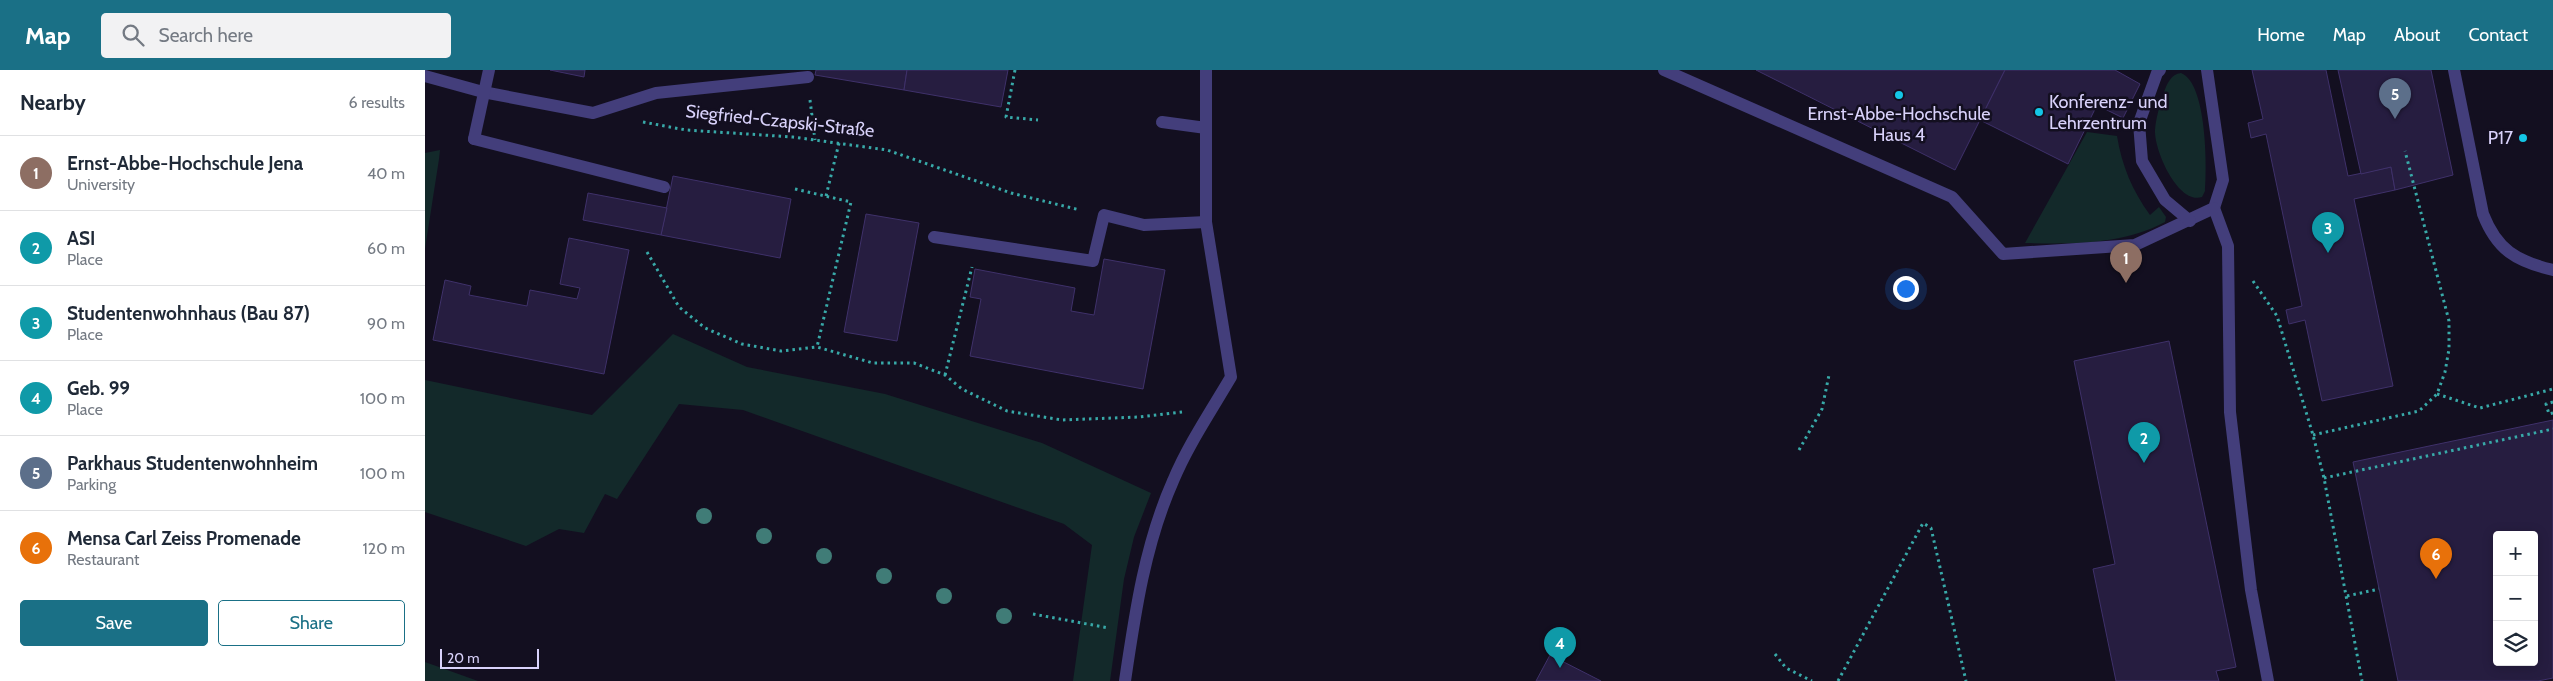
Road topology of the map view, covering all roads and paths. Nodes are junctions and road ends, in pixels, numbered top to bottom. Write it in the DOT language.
graph roads {
  1 [pos="489,70"];
  2 [pos="1015,70"];
  3 [pos="1206,70"];
  4 [pos="1664,70"];
  5 [pos="2160,70"];
  6 [pos="2207,70"];
  7 [pos="2454,70"];
  8 [pos="425,76"];
  9 [pos="808,77"];
  10 [pos="483,92"];
  11 [pos="1038,120"];
  12 [pos="640,122"];
  13 [pos="1162,122"];
  14 [pos="1206,128"];
  15 [pos="815,140"];
  16 [pos="839,143"];
  17 [pos="2405,151"];
  18 [pos="664,186"];
  19 [pos="795,189"];
  20 [pos="826,196"];
  21 [pos="2214,208"];
  22 [pos="1104,215"];
  23 [pos="2190,221"];
  24 [pos="1206,222"];
  25 [pos="934,237"];
  26 [pos="978,244"];
  27 [pos="2228,246"];
  28 [pos="647,252"];
  29 [pos="2553,270"];
  30 [pos="817,348"];
  31 [pos="945,375"];
  32 [pos="1829,375"];
  33 [pos="2553,389"];
  34 [pos="2437,394"];
  35 [pos="2553,402"];
  36 [pos="1212,409"];
  37 [pos="2553,413"];
  38 [pos="2553,429"];
  39 [pos="2313,435"];
  40 [pos="1799,450"];
  41 [pos="2325,478"];
  42 [pos="2379,589"];
  43 [pos="2347,596"];
  44 [pos="1033,614"];
  45 [pos="1116,629"];
  46 [pos="1775,654"];
  47 [pos="1125,681"];
  48 [pos="1812,681"];
  49 [pos="1838,681"];
  50 [pos="1966,681"];
  51 [pos="2268,681"];
  52 [pos="2362,681"];
  1 -- 10 [label="street"];
  2 -- 11 [label="path"];
  3 -- 14 [label="street"];
  4 -- 23 [label="street"];
  5 -- 23 [label="street"];
  6 -- 21 [label="street"];
  7 -- 29 [label="street"];
  8 -- 10 [label="street, Siegfried-Czapski-Straße"];
  9 -- 10 [label="street, Siegfried-Czapski-Straße"];
  9 -- 15 [label="path"];
  10 -- 18 [label="street"];
  12 -- 15 [label="path, Siegfried-Czapski-Straße"];
  13 -- 14 [label="street"];
  14 -- 24 [label="street"];
  15 -- 16 [label="path, Siegfried-Czapski-Straße"];
  16 -- 20 [label="path"];
  16 -- 22 [label="path, Siegfried-Czapski-Straße"];
  17 -- 34 [label="path"];
  19 -- 20 [label="path"];
  20 -- 30 [label="path"];
  21 -- 23 [label="street"];
  21 -- 27 [label="street"];
  22 -- 24 [label="street"];
  22 -- 26 [label="street"];
  24 -- 36 [label="street"];
  25 -- 26 [label="street"];
  26 -- 31 [label="path"];
  27 -- 39 [label="path"];
  27 -- 51 [label="street"];
  28 -- 30 [label="path"];
  30 -- 31 [label="path"];
  31 -- 36 [label="path"];
  32 -- 40 [label="path"];
  33 -- 34 [label="path"];
  34 -- 39 [label="path"];
  35 -- 37 [label="path"];
  36 -- 47 [label="street"];
  38 -- 41 [label="path"];
  39 -- 41 [label="path"];
  41 -- 43 [label="path"];
  42 -- 43 [label="path"];
  43 -- 52 [label="path"];
  44 -- 45 [label="path"];
  46 -- 48 [label="path"];
  49 -- 50 [label="path"];
}
